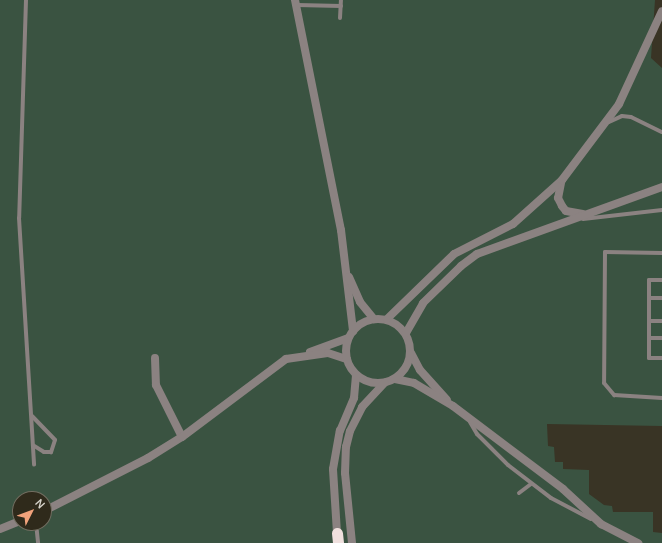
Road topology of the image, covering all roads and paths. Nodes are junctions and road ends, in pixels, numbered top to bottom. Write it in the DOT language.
graph roads {
  1 [pos="26,0"];
  2 [pos="341,0"];
  3 [pos="296,3"];
  4 [pos="340,6"];
  5 [pos="662,11"];
  6 [pos="340,18"];
  7 [pos="608,122"];
  8 [pos="662,132"];
  9 [pos="562,180"];
  10 [pos="662,187"];
  11 [pos="662,210"];
  12 [pos="588,214"];
  13 [pos="568,221"];
  14 [pos="662,253"];
  15 [pos="346,269"];
  16 [pos="662,280"];
  17 [pos="649,298"];
  18 [pos="662,298"];
  19 [pos="374,319"];
  20 [pos="387,319"];
  21 [pos="649,321"];
  22 [pos="662,321"];
  23 [pos="406,333"];
  24 [pos="350,335"];
  25 [pos="649,338"];
  26 [pos="662,338"];
  27 [pos="411,353"];
  28 [pos="304,355"];
  29 [pos="155,358"];
  30 [pos="347,358"];
  31 [pos="662,358"];
  32 [pos="356,375"];
  33 [pos="395,378"];
  34 [pos="384,383"];
  35 [pos="662,398"];
  36 [pos="453,406"];
  37 [pos="462,412"];
  38 [pos="32,416"];
  39 [pos="182,437"];
  40 [pos="33,445"];
  41 [pos="34,465"];
  42 [pos="531,484"];
  43 [pos="519,494"];
  44 [pos="52,507"];
  45 [pos="12,524"];
  46 [pos="602,524"];
  47 [pos="0,529"];
  48 [pos="37,531"];
  49 [pos="338,540"];
  50 [pos="38,543"];
  51 [pos="352,543"];
  52 [pos="638,543"];
  1 -- 38 [label="lane"];
  2 -- 4 [label="lane"];
  3 -- 4 [label="lane"];
  3 -- 15 [label="street"];
  4 -- 6 [label="lane"];
  5 -- 7 [label="street"];
  7 -- 8 [label="lane"];
  7 -- 9 [label="street"];
  9 -- 12 [label="street"];
  9 -- 20 [label="street"];
  10 -- 12 [label="street"];
  11 -- 13 [label="lane"];
  12 -- 13 [label="street"];
  13 -- 23 [label="street"];
  14 -- 35 [label="lane"];
  15 -- 19 [label="street"];
  15 -- 24 [label="street"];
  16 -- 17 [label="lane"];
  17 -- 18 [label="lane"];
  17 -- 21 [label="lane"];
  19 -- 20 [label="street"];
  19 -- 24 [label="street"];
  20 -- 23 [label="street"];
  21 -- 22 [label="lane"];
  21 -- 25 [label="lane"];
  23 -- 27 [label="street"];
  24 -- 28 [label="street"];
  24 -- 30 [label="street"];
  25 -- 26 [label="lane"];
  25 -- 31 [label="lane"];
  27 -- 33 [label="street"];
  27 -- 36 [label="street"];
  28 -- 30 [label="street"];
  28 -- 39 [label="street"];
  29 -- 39 [label="street"];
  30 -- 32 [label="street"];
  32 -- 34 [label="street"];
  32 -- 49 [label="street"];
  33 -- 34 [label="street"];
  33 -- 36 [label="street"];
  34 -- 51 [label="street"];
  36 -- 37 [label="street"];
  37 -- 42 [label="lane"];
  37 -- 46 [label="street"];
  38 -- 40 [label="lane"];
  38 -- 40 [label="lane"];
  39 -- 44 [label="street"];
  40 -- 41 [label="lane"];
  42 -- 43 [label="lane"];
  42 -- 46 [label="lane"];
  45 -- 47 [label="street"];
  46 -- 52 [label="street"];
  48 -- 50 [label="lane"];
}
